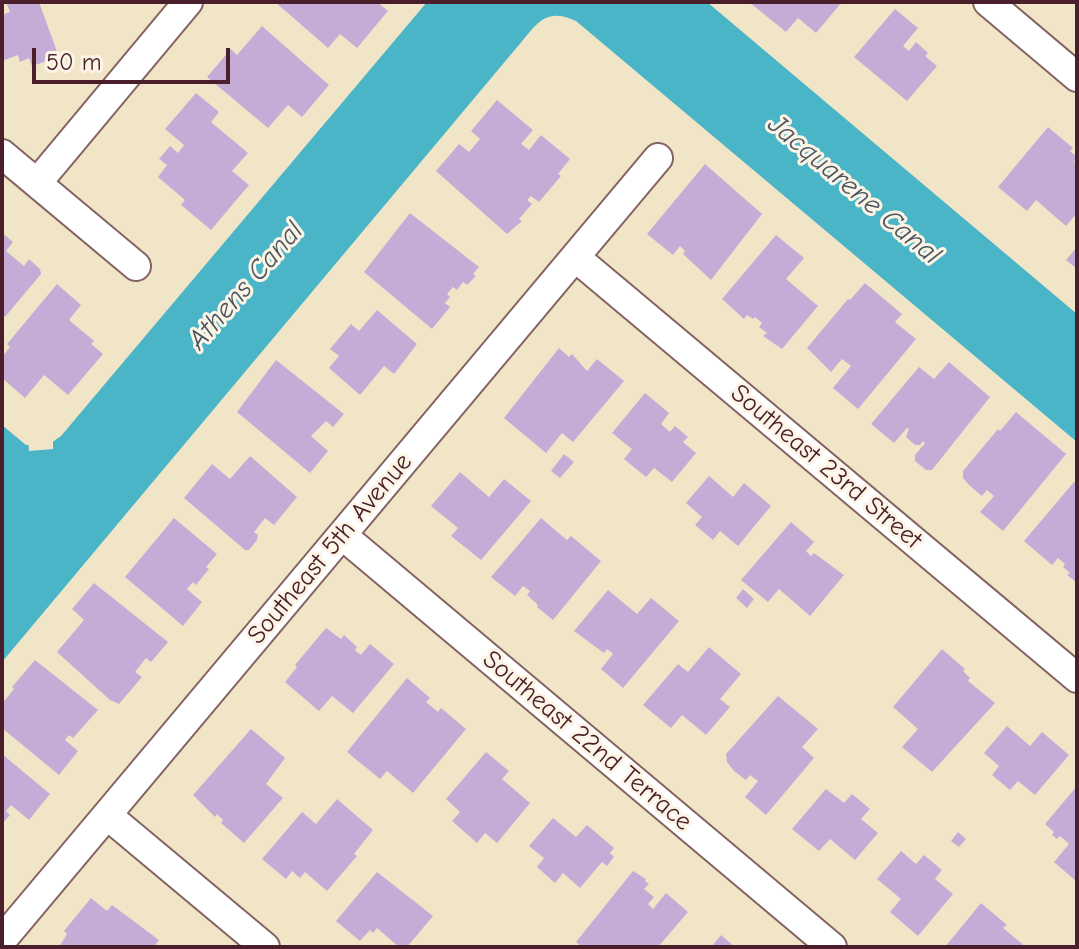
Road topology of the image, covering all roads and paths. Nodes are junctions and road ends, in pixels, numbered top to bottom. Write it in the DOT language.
graph roads {
  1 [pos="188,2"];
  2 [pos="988,2"];
  3 [pos="1077,77"];
  4 [pos="2,154"];
  5 [pos="658,158"];
  6 [pos="37,183"];
  7 [pos="575,257"];
  8 [pos="136,266"];
  9 [pos="342,535"];
  10 [pos="1077,678"];
  11 [pos="107,815"];
  12 [pos="2,940"];
  13 [pos="265,947"];
  14 [pos="832,947"];
  1 -- 6 [label="street"];
  2 -- 3 [label="street"];
  4 -- 6 [label="street"];
  5 -- 7 [label="street, Southeast 5th Avenue"];
  6 -- 8 [label="street"];
  7 -- 9 [label="street, Southeast 5th Avenue"];
  7 -- 10 [label="street, Southeast 23rd Street"];
  9 -- 11 [label="street, Southeast 5th Avenue"];
  9 -- 14 [label="street, Southeast 22nd Terrace"];
  11 -- 12 [label="street, Southeast 5th Avenue"];
  11 -- 13 [label="street"];
}
